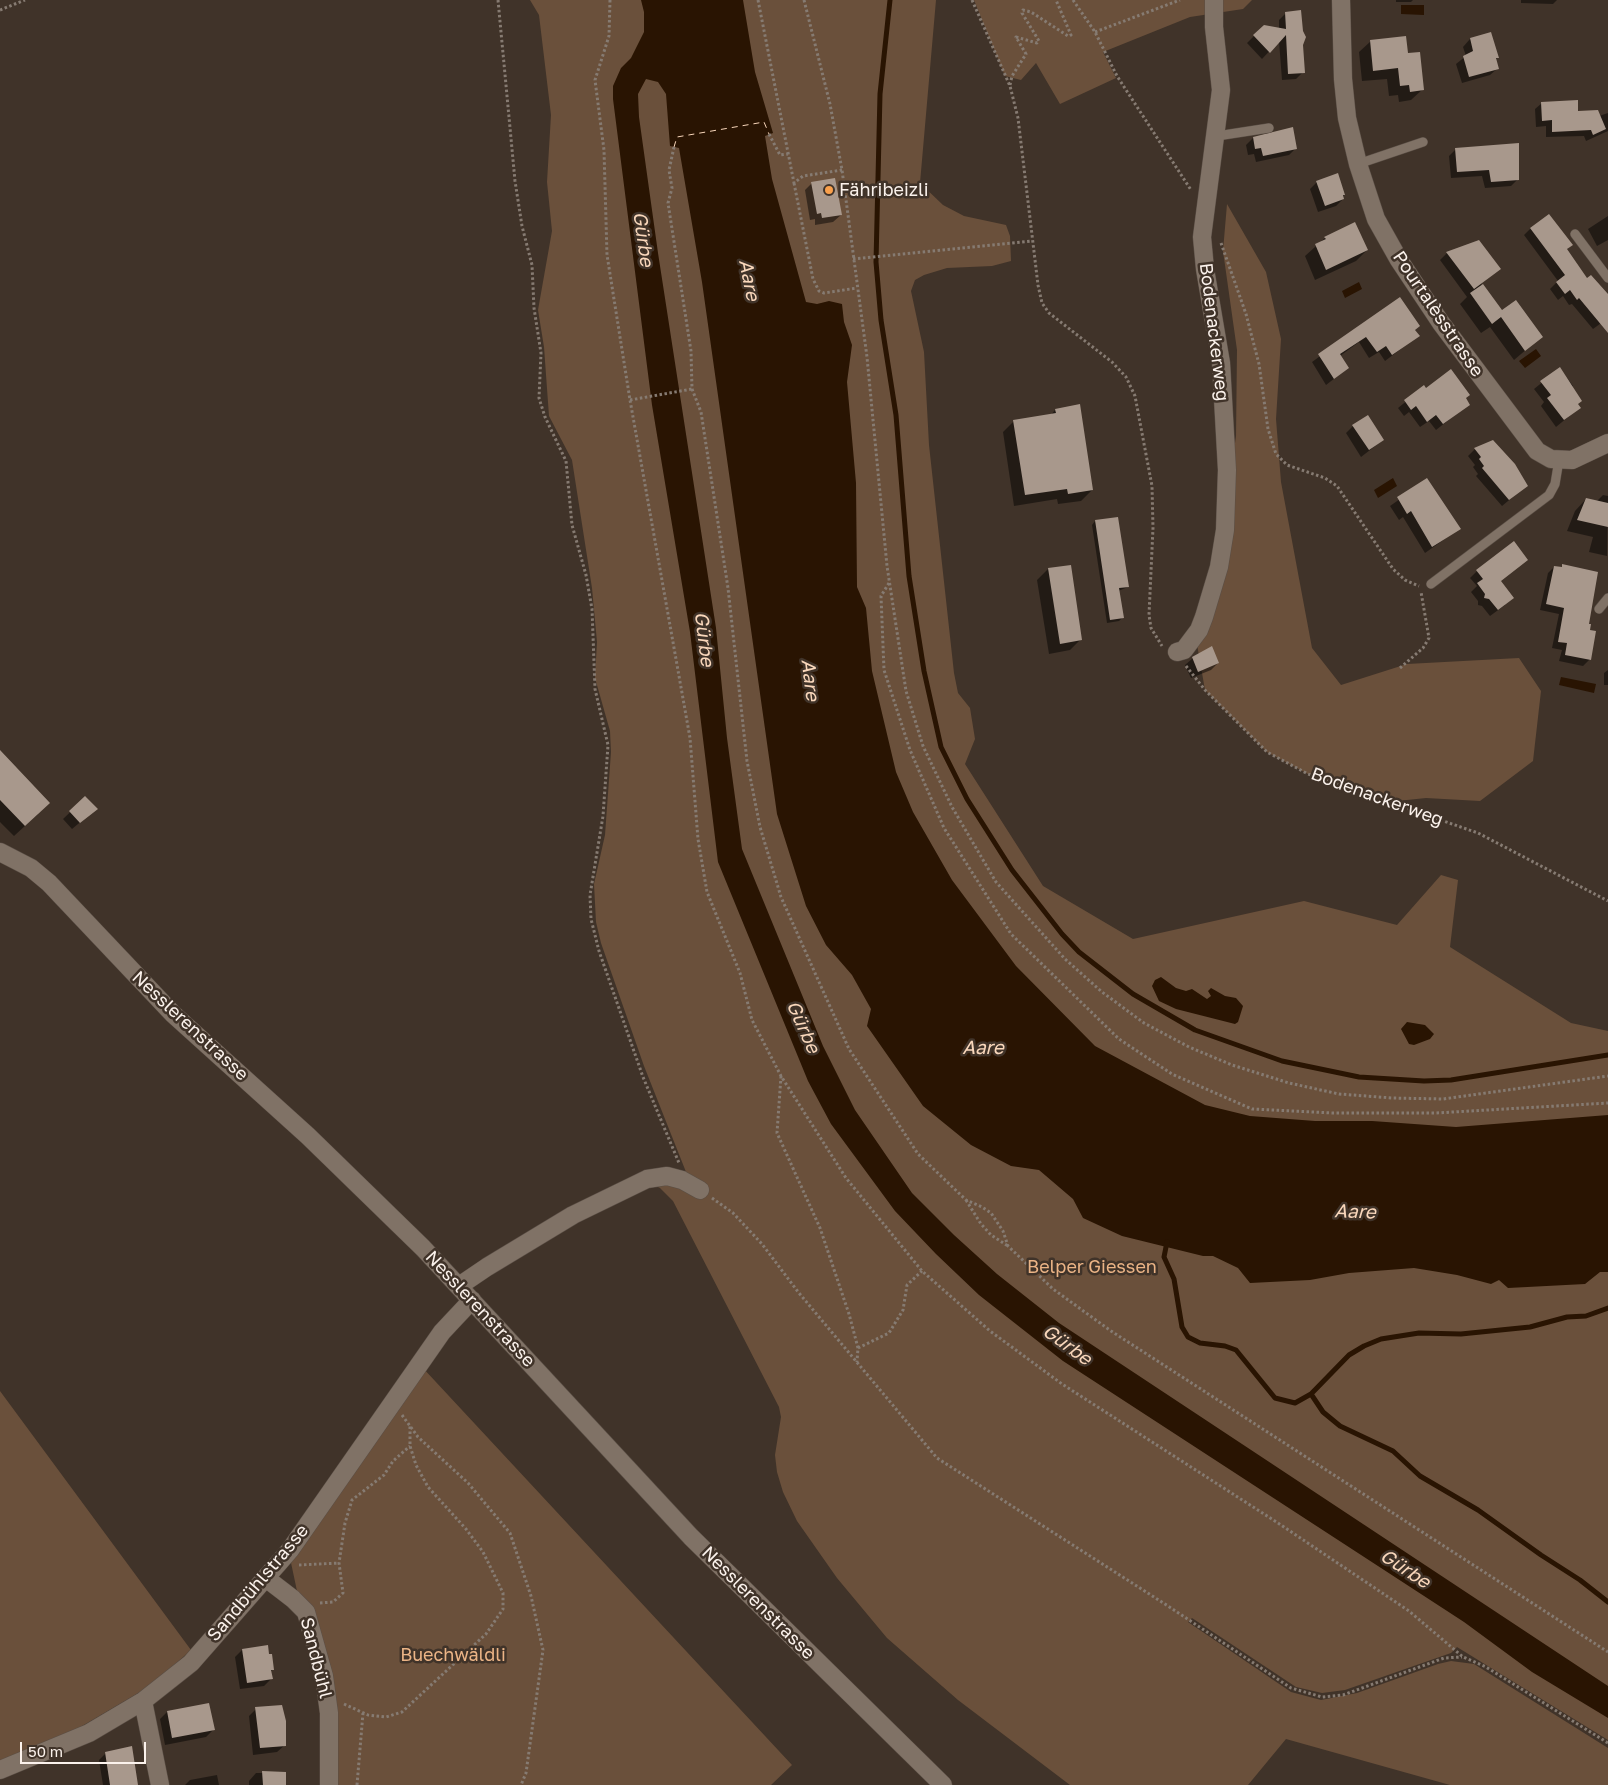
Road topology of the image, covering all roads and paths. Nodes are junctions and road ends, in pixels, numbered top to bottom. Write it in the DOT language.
graph roads {
  1 [pos="25,0"];
  2 [pos="498,0"];
  3 [pos="610,0"];
  4 [pos="758,0"];
  5 [pos="804,0"];
  6 [pos="972,0"];
  7 [pos="1056,0"];
  8 [pos="1073,0"];
  9 [pos="1180,0"];
  10 [pos="1214,0"];
  11 [pos="1341,0"];
  12 [pos="0,10"];
  13 [pos="1095,32"];
  14 [pos="1010,86"];
  15 [pos="1269,128"];
  16 [pos="768,134"];
  17 [pos="1217,136"];
  18 [pos="1424,142"];
  19 [pos="674,147"];
  20 [pos="788,154"];
  21 [pos="1358,164"];
  22 [pos="842,170"];
  23 [pos="794,183"];
  24 [pos="1204,210"];
  25 [pos="1576,234"];
  26 [pos="1218,236"];
  27 [pos="1032,241"];
  28 [pos="853,259"];
  29 [pos="1608,278"];
  30 [pos="857,288"];
  31 [pos="690,390"];
  32 [pos="630,400"];
  33 [pos="1608,443"];
  34 [pos="1559,460"];
  35 [pos="889,583"];
  36 [pos="1426,585"];
  37 [pos="1608,598"];
  38 [pos="1599,609"];
  39 [pos="1177,652"];
  40 [pos="1400,668"];
  41 [pos="0,852"];
  42 [pos="1608,901"];
  43 [pos="781,1076"];
  44 [pos="1608,1076"];
  45 [pos="1608,1103"];
  46 [pos="676,1178"];
  47 [pos="700,1190"];
  48 [pos="966,1200"];
  49 [pos="1008,1246"];
  50 [pos="922,1271"];
  51 [pos="459,1286"];
  52 [pos="472,1300"];
  53 [pos="858,1348"];
  54 [pos="856,1362"];
  55 [pos="398,1395"];
  56 [pos="410,1425"];
  57 [pos="410,1446"];
  58 [pos="339,1562"];
  59 [pos="279,1564"];
  60 [pos="267,1579"];
  61 [pos="297,1603"];
  62 [pos="1608,1652"];
  63 [pos="1463,1657"];
  64 [pos="327,1695"];
  65 [pos="143,1701"];
  66 [pos="362,1713"];
  67 [pos="1608,1743"];
  68 [pos="0,1770"];
  69 [pos="160,1785"];
  70 [pos="329,1785"];
  71 [pos="357,1785"];
  72 [pos="521,1785"];
  73 [pos="943,1785"];
  1 -- 12 [label="path"];
  2 -- 46 [label="path"];
  3 -- 32 [label="path"];
  4 -- 20 [label="path"];
  5 -- 22 [label="path"];
  6 -- 14 [label="path, Bodenackerweg"];
  7 -- 14 [label="path"];
  8 -- 13 [label="path"];
  9 -- 13 [label="path"];
  10 -- 17 [label="street, Bodenackerweg"];
  11 -- 21 [label="street, Pourtalèsstrasse"];
  13 -- 24 [label="path"];
  14 -- 27 [label="path, Bodenackerweg"];
  15 -- 17 [label="lane"];
  16 -- 20 [label="path"];
  17 -- 24 [label="street, Bodenackerweg"];
  18 -- 21 [label="lane"];
  19 -- 31 [label="path"];
  20 -- 23 [label="path"];
  21 -- 34 [label="street, Pourtalèsstrasse"];
  22 -- 23 [label="path"];
  22 -- 28 [label="path"];
  23 -- 30 [label="path"];
  24 -- 39 [label="street, Bodenackerweg"];
  25 -- 29 [label="lane"];
  26 -- 36 [label="path"];
  27 -- 28 [label="path"];
  27 -- 39 [label="path, Bodenackerweg"];
  28 -- 30 [label="path"];
  30 -- 35 [label="path"];
  31 -- 32 [label="path"];
  31 -- 48 [label="path"];
  32 -- 43 [label="path"];
  33 -- 34 [label="street"];
  34 -- 36 [label="lane"];
  35 -- 44 [label="path"];
  35 -- 45 [label="path"];
  36 -- 40 [label="path"];
  37 -- 38 [label="lane"];
  39 -- 42 [label="path, Bodenackerweg"];
  41 -- 51 [label="street, Nesslerenstrasse"];
  43 -- 50 [label="path"];
  43 -- 53 [label="path"];
  46 -- 47 [label="street"];
  46 -- 51 [label="street"];
  47 -- 54 [label="path"];
  48 -- 49 [label="path"];
  48 -- 49 [label="path"];
  49 -- 62 [label="path"];
  50 -- 53 [label="path"];
  50 -- 63 [label="path"];
  51 -- 52 [label="street, Nesslerenstrasse"];
  52 -- 55 [label="street, Sandbühlstrasse"];
  52 -- 73 [label="street, Nesslerenstrasse"];
  53 -- 54 [label="path"];
  54 -- 63 [label="path"];
  55 -- 56 [label="path"];
  55 -- 59 [label="street, Sandbühlstrasse"];
  56 -- 57 [label="path"];
  56 -- 72 [label="path"];
  57 -- 58 [label="path"];
  57 -- 66 [label="path"];
  58 -- 59 [label="path"];
  58 -- 61 [label="path"];
  59 -- 60 [label="street, Sandbühlstrasse"];
  60 -- 61 [label="street, Sandbühl"];
  60 -- 65 [label="street, Sandbühlstrasse"];
  61 -- 64 [label="street, Sandbühl"];
  63 -- 67 [label="path"];
  64 -- 66 [label="path"];
  64 -- 70 [label="street, Sandbühl"];
  65 -- 68 [label="street, Sandbühlstrasse"];
  65 -- 69 [label="street"];
  66 -- 71 [label="path"];
}
